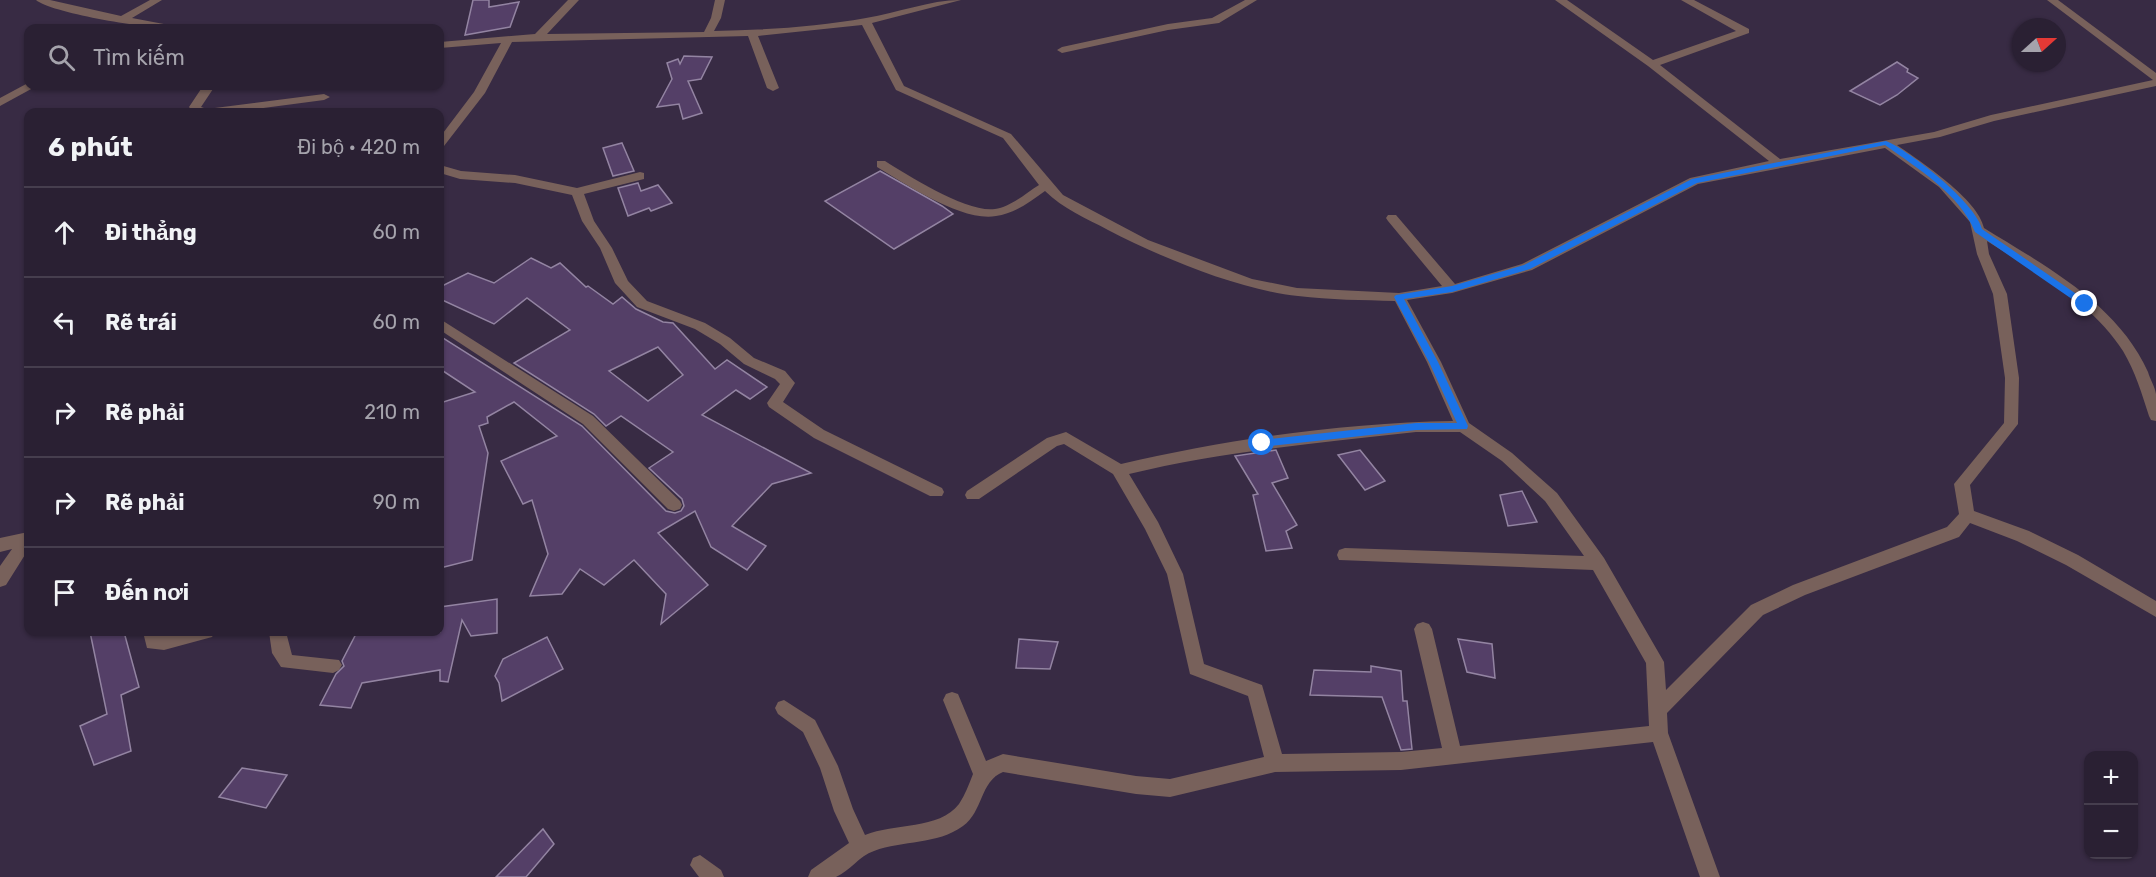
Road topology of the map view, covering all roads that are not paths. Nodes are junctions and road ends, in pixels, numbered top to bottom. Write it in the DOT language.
graph roads {
  1 [pos="41,0"];
  2 [pos="158,0"];
  3 [pos="574,0"];
  4 [pos="720,0"];
  5 [pos="956,0"];
  6 [pos="1252,0"];
  7 [pos="1560,0"];
  8 [pos="1686,0"];
  9 [pos="2052,0"];
  10 [pos="866,22"];
  11 [pos="124,24"];
  12 [pos="146,24"];
  13 [pos="752,33"];
  14 [pos="707,36"];
  15 [pos="538,37"];
  16 [pos="508,40"];
  17 [pos="444,45"];
  18 [pos="1062,50"];
  19 [pos="1652,63"];
  20 [pos="2156,78"];
  21 [pos="2156,83"];
  22 [pos="773,88"];
  23 [pos="24,89"];
  24 [pos="206,90"];
  25 [pos="324,97"];
  26 [pos="0,103"];
  27 [pos="196,108"];
  28 [pos="240,108"];
  29 [pos="444,139"];
  30 [pos="1886,143"];
  31 [pos="1778,163"];
  32 [pos="881,164"];
  33 [pos="444,170"];
  34 [pos="640,176"];
  35 [pos="1047,185"];
  36 [pos="577,192"];
  37 [pos="1392,218"];
  38 [pos="1978,230"];
  39 [pos="1452,289"];
  40 [pos="1399,297"];
  41 [pos="444,327"];
  42 [pos="2156,416"];
  43 [pos="1463,426"];
  44 [pos="1119,470"];
  45 [pos="936,492"];
  46 [pos="973,495"];
  47 [pos="674,505"];
  48 [pos="1967,515"];
  49 [pos="24,540"];
  50 [pos="0,545"];
  51 [pos="24,545"];
  52 [pos="1346,555"];
  53 [pos="1598,563"];
  54 [pos="0,580"];
  55 [pos="2156,610"];
  56 [pos="1423,629"];
  57 [pos="152,636"];
  58 [pos="191,636"];
  59 [pos="279,636"];
  60 [pos="333,665"];
  61 [pos="952,700"];
  62 [pos="784,708"];
  63 [pos="1658,710"];
  64 [pos="1659,733"];
  65 [pos="1453,754"];
  66 [pos="1275,763"];
  67 [pos="982,773"];
  68 [pos="861,847"];
  69 [pos="818,877"];
  70 [pos="1710,877"];
  1 -- 11 [label="street"];
  2 -- 11 [label="street"];
  3 -- 15 [label="street"];
  4 -- 14 [label="street"];
  5 -- 10 [label="street"];
  6 -- 18 [label="street"];
  7 -- 19 [label="street"];
  8 -- 19 [label="street"];
  9 -- 20 [label="street"];
  10 -- 13 [label="street"];
  10 -- 35 [label="street"];
  11 -- 12 [label="street"];
  13 -- 14 [label="street"];
  13 -- 22 [label="street"];
  14 -- 15 [label="street"];
  15 -- 16 [label="street"];
  16 -- 17 [label="street"];
  16 -- 29 [label="street"];
  19 -- 31 [label="street"];
  21 -- 30 [label="street"];
  23 -- 26 [label="street"];
  24 -- 27 [label="street"];
  25 -- 28 [label="street"];
  30 -- 31 [label="street"];
  30 -- 38 [label="street"];
  31 -- 39 [label="street"];
  32 -- 35 [label="street"];
  33 -- 36 [label="street"];
  34 -- 36 [label="street"];
  35 -- 40 [label="street"];
  36 -- 45 [label="street"];
  37 -- 39 [label="street"];
  38 -- 42 [label="street"];
  38 -- 48 [label="street"];
  39 -- 40 [label="street"];
  40 -- 43 [label="street"];
  41 -- 47 [label="street"];
  43 -- 44 [label="street"];
  43 -- 53 [label="street"];
  44 -- 46 [label="street"];
  44 -- 66 [label="street"];
  48 -- 55 [label="street"];
  48 -- 63 [label="street"];
  49 -- 50 [label="street"];
  51 -- 54 [label="street"];
  52 -- 53 [label="street"];
  53 -- 63 [label="street"];
  56 -- 65 [label="street"];
  57 -- 58 [label="street"];
  59 -- 60 [label="street"];
  61 -- 67 [label="street"];
  62 -- 68 [label="street"];
  63 -- 64 [label="street"];
  64 -- 65 [label="street"];
  64 -- 70 [label="street"];
  65 -- 66 [label="street"];
  66 -- 67 [label="street"];
  67 -- 68 [label="street"];
  68 -- 69 [label="street"];
}
